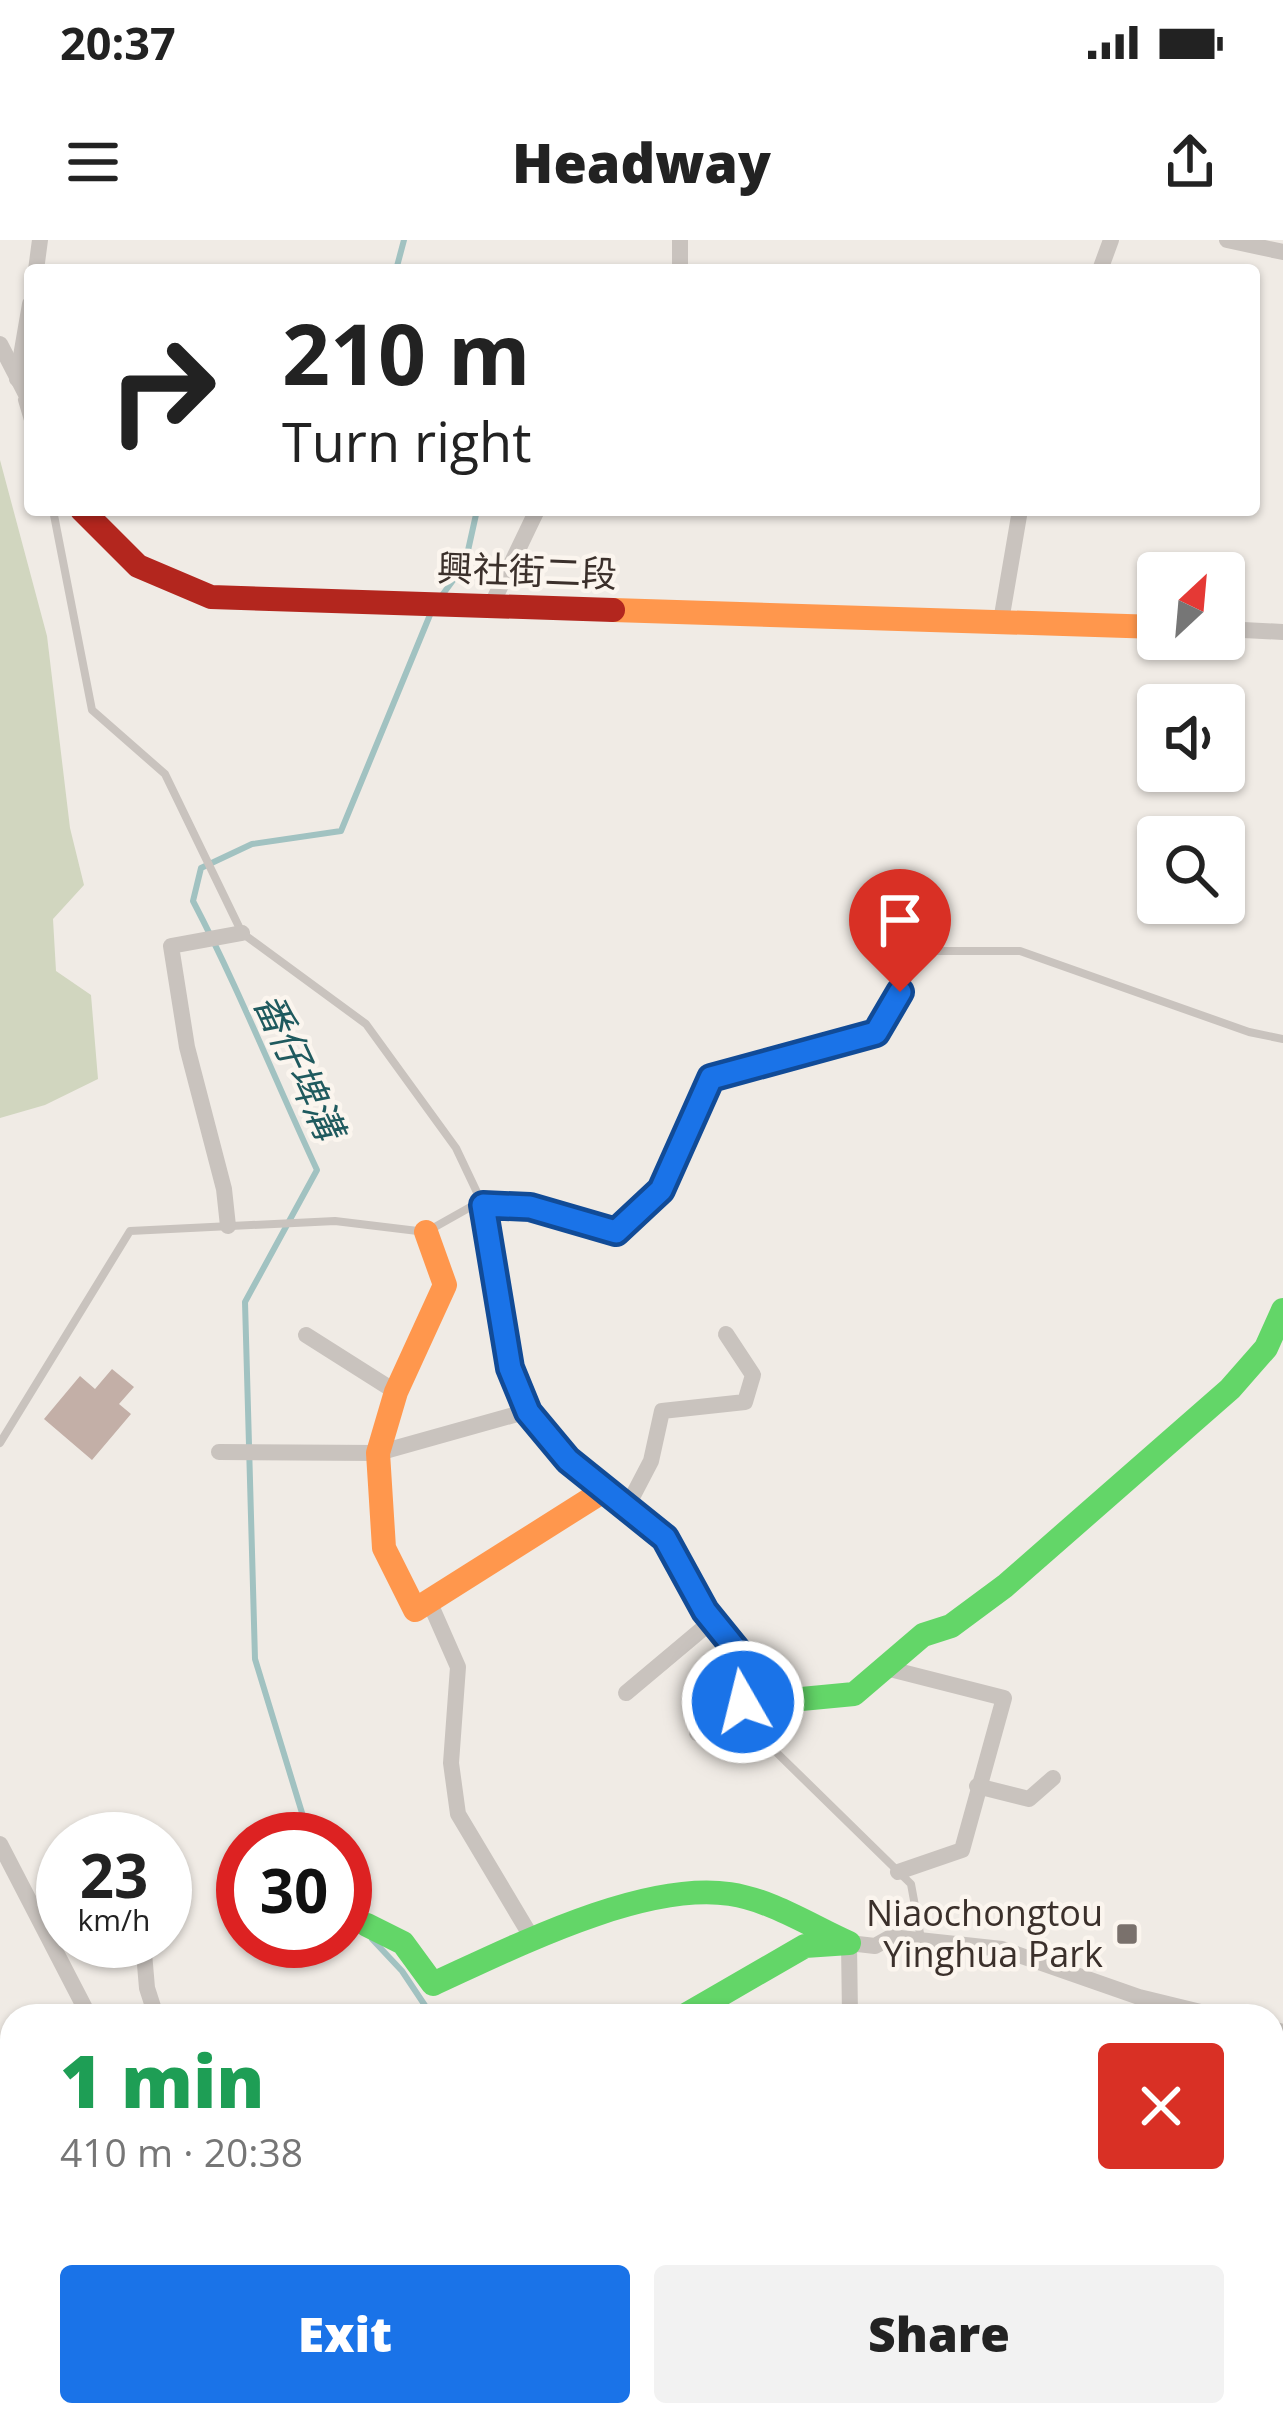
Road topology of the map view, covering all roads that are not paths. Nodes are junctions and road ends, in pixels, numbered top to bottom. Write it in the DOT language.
graph roads {
  1 [pos="1227,240"];
  2 [pos="1283,252"];
  3 [pos="24,336"];
  4 [pos="0,344"];
  5 [pos="16,379"];
  6 [pos="24,392"];
  7 [pos="24,406"];
  8 [pos="54,516"];
  9 [pos="86,516"];
  10 [pos="534,516"];
  11 [pos="1019,516"];
  12 [pos="491,606"];
  13 [pos="1001,621"];
  14 [pos="1137,626"];
  15 [pos="1245,630"];
  16 [pos="1283,632"];
  17 [pos="242,933"];
  18 [pos="1283,1039"];
  19 [pos="483,1205"];
  20 [pos="229,1226"];
  21 [pos="426,1232"];
  22 [pos="1283,1310"];
  23 [pos="726,1334"];
  24 [pos="306,1335"];
  25 [pos="396,1392"];
  26 [pos="528,1412"];
  27 [pos="0,1443"];
  28 [pos="218,1452"];
  29 [pos="378,1453"];
  30 [pos="605,1490"];
  31 [pos="627,1507"];
  32 [pos="429,1601"];
  33 [pos="713,1620"];
  34 [pos="886,1668"];
  35 [pos="752,1669"];
  36 [pos="626,1694"];
  37 [pos="770,1702"];
  38 [pos="697,1733"];
  39 [pos="1053,1778"];
  40 [pos="977,1786"];
  41 [pos="0,1844"];
  42 [pos="898,1872"];
  43 [pos="372,1928"];
  44 [pos="532,1938"];
  45 [pos="922,1940"];
  46 [pos="849,1943"];
  47 [pos="145,1968"];
  48 [pos="83,2004"];
  49 [pos="152,2004"];
  50 [pos="705,2004"];
  51 [pos="850,2004"];
  52 [pos="1167,2004"];
  1 -- 2 [label="street"];
  3 -- 5 [label="street"];
  4 -- 5 [label="street"];
  5 -- 6 [label="street"];
  5 -- 7 [label="lane"];
  8 -- 17 [label="lane"];
  9 -- 12 [label="street, 興社街二段"];
  10 -- 12 [label="street"];
  11 -- 13 [label="street"];
  12 -- 13 [label="street, 興社街二段"];
  13 -- 14 [label="street, 興社街二段"];
  15 -- 16 [label="street"];
  17 -- 19 [label="lane"];
  17 -- 20 [label="street"];
  18 -- 19 [label="lane"];
  19 -- 21 [label="lane"];
  19 -- 26 [label="lane"];
  20 -- 21 [label="lane"];
  20 -- 27 [label="lane"];
  21 -- 25 [label="street"];
  22 -- 34 [label="street"];
  23 -- 31 [label="street"];
  24 -- 25 [label="street"];
  25 -- 29 [label="street"];
  26 -- 29 [label="street"];
  26 -- 30 [label="lane"];
  28 -- 29 [label="street"];
  29 -- 32 [label="street"];
  30 -- 31 [label="lane"];
  30 -- 32 [label="street"];
  31 -- 33 [label="lane"];
  32 -- 44 [label="street"];
  33 -- 35 [label="lane"];
  33 -- 36 [label="street"];
  34 -- 37 [label="street"];
  34 -- 40 [label="street"];
  35 -- 37 [label="lane"];
  35 -- 38 [label="street"];
  37 -- 42 [label="lane"];
  39 -- 40 [label="street"];
  40 -- 42 [label="street"];
  41 -- 48 [label="street"];
  42 -- 45 [label="lane"];
  43 -- 44 [label="street"];
  44 -- 46 [label="street"];
  45 -- 46 [label="street"];
  45 -- 52 [label="street"];
  46 -- 50 [label="street"];
  46 -- 51 [label="street"];
  47 -- 49 [label="street"];
}
